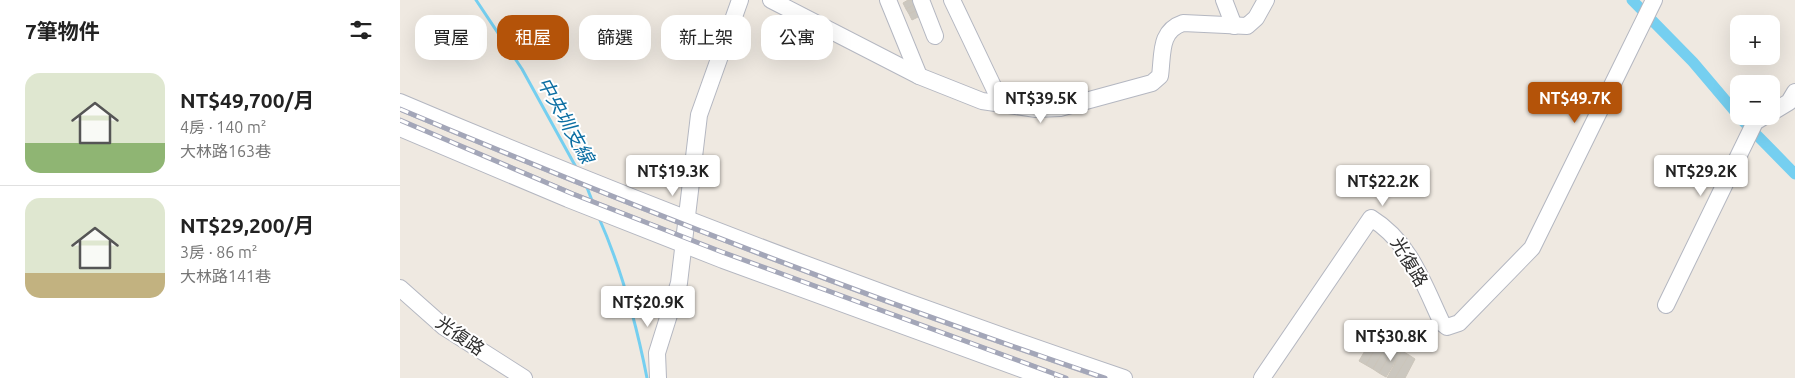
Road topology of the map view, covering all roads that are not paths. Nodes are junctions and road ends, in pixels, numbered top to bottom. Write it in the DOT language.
graph roads {
  1 [pos="740,0"];
  2 [pos="771,0"];
  3 [pos="888,0"];
  4 [pos="921,0"];
  5 [pos="952,0"];
  6 [pos="1224,0"];
  7 [pos="1266,0"];
  8 [pos="1652,4"];
  9 [pos="1234,26"];
  10 [pos="935,36"];
  11 [pos="919,76"];
  12 [pos="1795,92"];
  13 [pos="400,102"];
  14 [pos="1002,105"];
  15 [pos="1780,108"];
  16 [pos="1754,125"];
  17 [pos="400,128"];
  18 [pos="482,136"];
  19 [pos="474,159"];
  20 [pos="686,220"];
  21 [pos="684,244"];
  22 [pos="400,288"];
  23 [pos="1666,305"];
  24 [pos="524,378"];
  25 [pos="658,378"];
  26 [pos="1046,378"];
  27 [pos="1124,378"];
  28 [pos="1262,378"];
  1 -- 20 [label="street"];
  2 -- 11 [label="street"];
  3 -- 11 [label="street"];
  4 -- 10 [label="street"];
  5 -- 14 [label="street"];
  6 -- 9 [label="street"];
  7 -- 9 [label="street"];
  8 -- 28 [label="street, 光復路"];
  9 -- 14 [label="street"];
  11 -- 14 [label="street"];
  12 -- 15 [label="street"];
  13 -- 18 [label="street"];
  16 -- 23 [label="street"];
  17 -- 19 [label="street"];
  18 -- 19 [label="street"];
  18 -- 20 [label="street"];
  19 -- 21 [label="street"];
  20 -- 21 [label="street"];
  20 -- 27 [label="street"];
  21 -- 25 [label="street"];
  21 -- 26 [label="street"];
  22 -- 24 [label="street, 光復路"];
}
